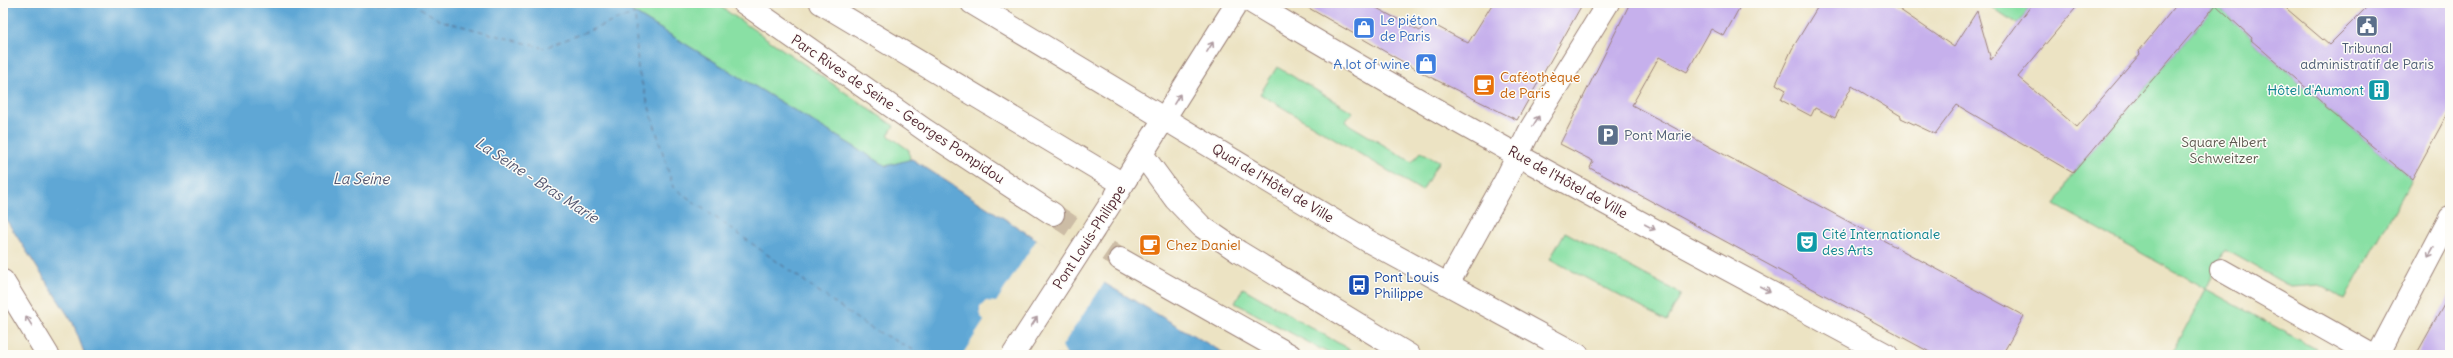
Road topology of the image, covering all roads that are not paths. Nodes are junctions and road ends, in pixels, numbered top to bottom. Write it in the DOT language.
graph roads {
  1 [pos="744,3"];
  2 [pos="821,3"];
  3 [pos="972,3"];
  4 [pos="1237,3"];
  5 [pos="1253,3"];
  6 [pos="1608,3"];
  7 [pos="1164,119"];
  8 [pos="1142,154"];
  9 [pos="1518,155"];
  10 [pos="1123,184"];
  11 [pos="1053,214"];
  12 [pos="2450,218"];
  13 [pos="1120,259"];
  14 [pos="2221,270"];
  15 [pos="3,281"];
  16 [pos="1448,284"];
  17 [pos="48,355"];
  18 [pos="1013,355"];
  19 [pos="1290,355"];
  20 [pos="1409,355"];
  21 [pos="1578,355"];
  22 [pos="1887,355"];
  23 [pos="2372,355"];
  24 [pos="2378,355"];
  1 -- 11 [label="street, Parc Rives de Seine - Georges Pompidou"];
  2 -- 10 [label="street"];
  3 -- 7 [label="street, Quai de l'Hôtel de Ville"];
  7 -- 4 [label="street, Pont Louis-Philippe, one-way"];
  5 -- 9 [label="street, Rue de l'Hôtel de Ville"];
  9 -- 6 [label="street, one-way"];
  7 -- 8 [label="street, Pont Louis-Philippe"];
  7 -- 16 [label="street, Quai de l'Hôtel de Ville"];
  8 -- 10 [label="street, Pont Louis-Philippe"];
  8 -- 20 [label="street"];
  9 -- 16 [label="street"];
  9 -- 22 [label="street, Rue de l'Hôtel de Ville, one-way"];
  18 -- 10 [label="street, Pont Louis-Philippe, one-way, bridge"];
  12 -- 24 [label="street, one-way"];
  13 -- 19 [label="street"];
  14 -- 23 [label="street"];
  17 -- 15 [label="street, one-way"];
  16 -- 21 [label="street, Quai de l'Hôtel de Ville"];
}
